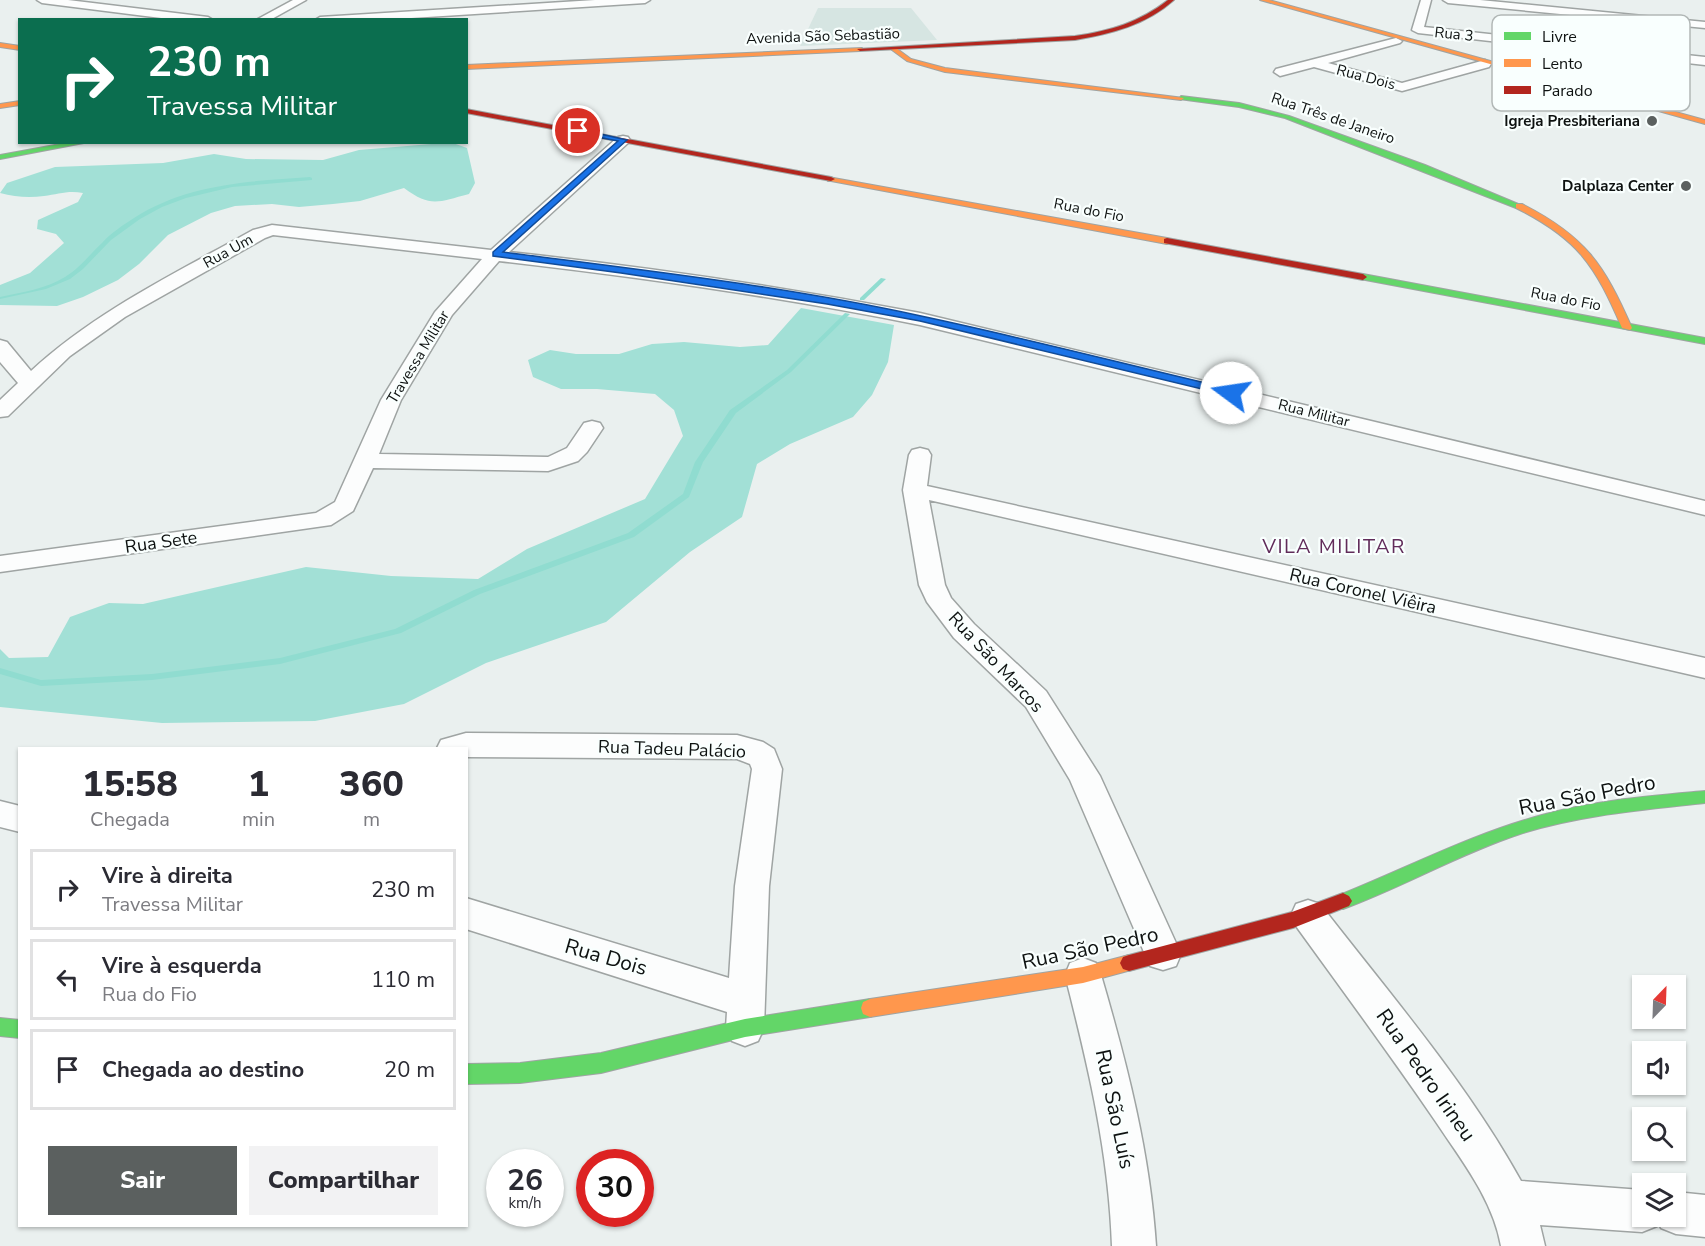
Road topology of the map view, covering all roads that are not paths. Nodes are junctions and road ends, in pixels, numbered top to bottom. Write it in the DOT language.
graph roads {
  1 [pos="42,0"];
  2 [pos="104,0"];
  3 [pos="302,0"];
  4 [pos="315,0"];
  5 [pos="643,0"];
  6 [pos="1157,0"];
  7 [pos="1171,0"];
  8 [pos="1249,0"];
  9 [pos="1263,0"];
  10 [pos="1281,0"];
  11 [pos="1305,0"];
  12 [pos="1426,0"];
  13 [pos="1448,0"];
  14 [pos="545,4"];
  15 [pos="84,5"];
  16 [pos="194,8"];
  17 [pos="172,15"];
  18 [pos="1602,15"];
  19 [pos="194,18"];
  20 [pos="265,18"];
  21 [pos="348,18"];
  22 [pos="1690,24"];
  23 [pos="1705,25"];
  24 [pos="1418,30"];
  25 [pos="1492,38"];
  26 [pos="1396,41"];
  27 [pos="0,45"];
  28 [pos="18,48"];
  29 [pos="894,49"];
  30 [pos="1492,53"];
  31 [pos="1492,56"];
  32 [pos="1690,59"];
  33 [pos="1705,61"];
  34 [pos="1315,63"];
  35 [pos="1485,64"];
  36 [pos="1492,64"];
  37 [pos="468,65"];
  38 [pos="468,65"];
  39 [pos="1492,66"];
  40 [pos="1280,72"];
  41 [pos="18,103"];
  42 [pos="0,106"];
  43 [pos="18,108"];
  44 [pos="1690,109"];
  45 [pos="0,111"];
  46 [pos="468,111"];
  47 [pos="1664,111"];
  48 [pos="1705,113"];
  49 [pos="1705,122"];
  50 [pos="623,140"];
  51 [pos="75,144"];
  52 [pos="0,157"];
  53 [pos="496,254"];
  54 [pos="1627,328"];
  55 [pos="1670,335"];
  56 [pos="1705,341"];
  57 [pos="1687,350"];
  58 [pos="1,351"];
  59 [pos="29,382"];
  60 [pos="0,411"];
  61 [pos="592,428"];
  62 [pos="920,455"];
  63 [pos="363,461"];
  64 [pos="915,490"];
  65 [pos="1705,508"];
  66 [pos="322,520"];
  67 [pos="0,564"];
  68 [pos="1705,669"];
  69 [pos="457,747"];
  70 [pos="1705,797"];
  71 [pos="468,914"];
  72 [pos="1308,915"];
  73 [pos="1164,954"];
  74 [pos="1083,975"];
  75 [pos="746,1014"];
  76 [pos="0,1027"];
  77 [pos="18,1029"];
  78 [pos="468,1074"];
  79 [pos="1508,1201"];
  80 [pos="1632,1210"];
  81 [pos="1686,1215"];
  82 [pos="1705,1216"];
  83 [pos="1134,1246"];
  84 [pos="1523,1246"];
  1 -- 15 [label="street"];
  2 -- 15 [label="street"];
  3 -- 4 [label="street"];
  3 -- 20 [label="street"];
  5 -- 14 [label="street"];
  6 -- 37 [label="main road, Avenida São Sebastião"];
  7 -- 29 [label="main road, Avenida São Sebastião"];
  8 -- 26 [label="main road"];
  9 -- 36 [label="main road"];
  10 -- 31 [label="main road"];
  11 -- 24 [label="main road"];
  12 -- 24 [label="street"];
  13 -- 18 [label="street"];
  14 -- 21 [label="street"];
  15 -- 17 [label="street"];
  16 -- 17 [label="street"];
  17 -- 19 [label="street"];
  22 -- 23 [label="street"];
  24 -- 25 [label="street, Rua 3"];
  24 -- 30 [label="main road"];
  26 -- 34 [label="street"];
  26 -- 35 [label="main road"];
  27 -- 28 [label="main road"];
  29 -- 38 [label="main road, Avenida São Sebastião"];
  29 -- 54 [label="main road, Rua Três de Janeiro"];
  32 -- 33 [label="street, Rua 3"];
  34 -- 35 [label="street, Rua Dois"];
  34 -- 40 [label="street"];
  35 -- 39 [label="main road"];
  41 -- 42 [label="main road"];
  43 -- 45 [label="main road"];
  44 -- 48 [label="main road"];
  46 -- 50 [label="main road, Rua do Fio"];
  47 -- 49 [label="main road"];
  50 -- 53 [label="street, Travessa Militar"];
  50 -- 54 [label="main road, Rua do Fio"];
  51 -- 52 [label="main road"];
  53 -- 59 [label="street, Rua Um"];
  53 -- 63 [label="street, Travessa Militar"];
  53 -- 65 [label="street, Rua Militar"];
  54 -- 55 [label="main road, Rua do Fio"];
  55 -- 56 [label="main road, Rua do Fio"];
  55 -- 57 [label="main road"];
  58 -- 59 [label="street"];
  59 -- 60 [label="street, Rua Um"];
  61 -- 63 [label="street"];
  62 -- 64 [label="street, Rua São Marcos"];
  63 -- 66 [label="street, Travessa Militar"];
  64 -- 68 [label="street, Rua Coronel Viêira"];
  64 -- 73 [label="street, Rua São Marcos"];
  66 -- 67 [label="street, Rua Sete"];
  69 -- 75 [label="street, Rua Tadeu Palácio"];
  70 -- 72 [label="main road, Rua São Pedro"];
  71 -- 75 [label="street, Rua Dois"];
  72 -- 73 [label="main road, Rua São Pedro"];
  72 -- 79 [label="street, Rua Pedro Irineu"];
  73 -- 74 [label="main road, Rua São Pedro"];
  74 -- 75 [label="main road, Rua São Pedro"];
  74 -- 83 [label="street, Rua São Luís"];
  75 -- 78 [label="main road, Rua São Pedro"];
  76 -- 77 [label="main road"];
  79 -- 80 [label="street"];
  79 -- 84 [label="street, Rua Pedro Irineu"];
  81 -- 82 [label="street"];
}
